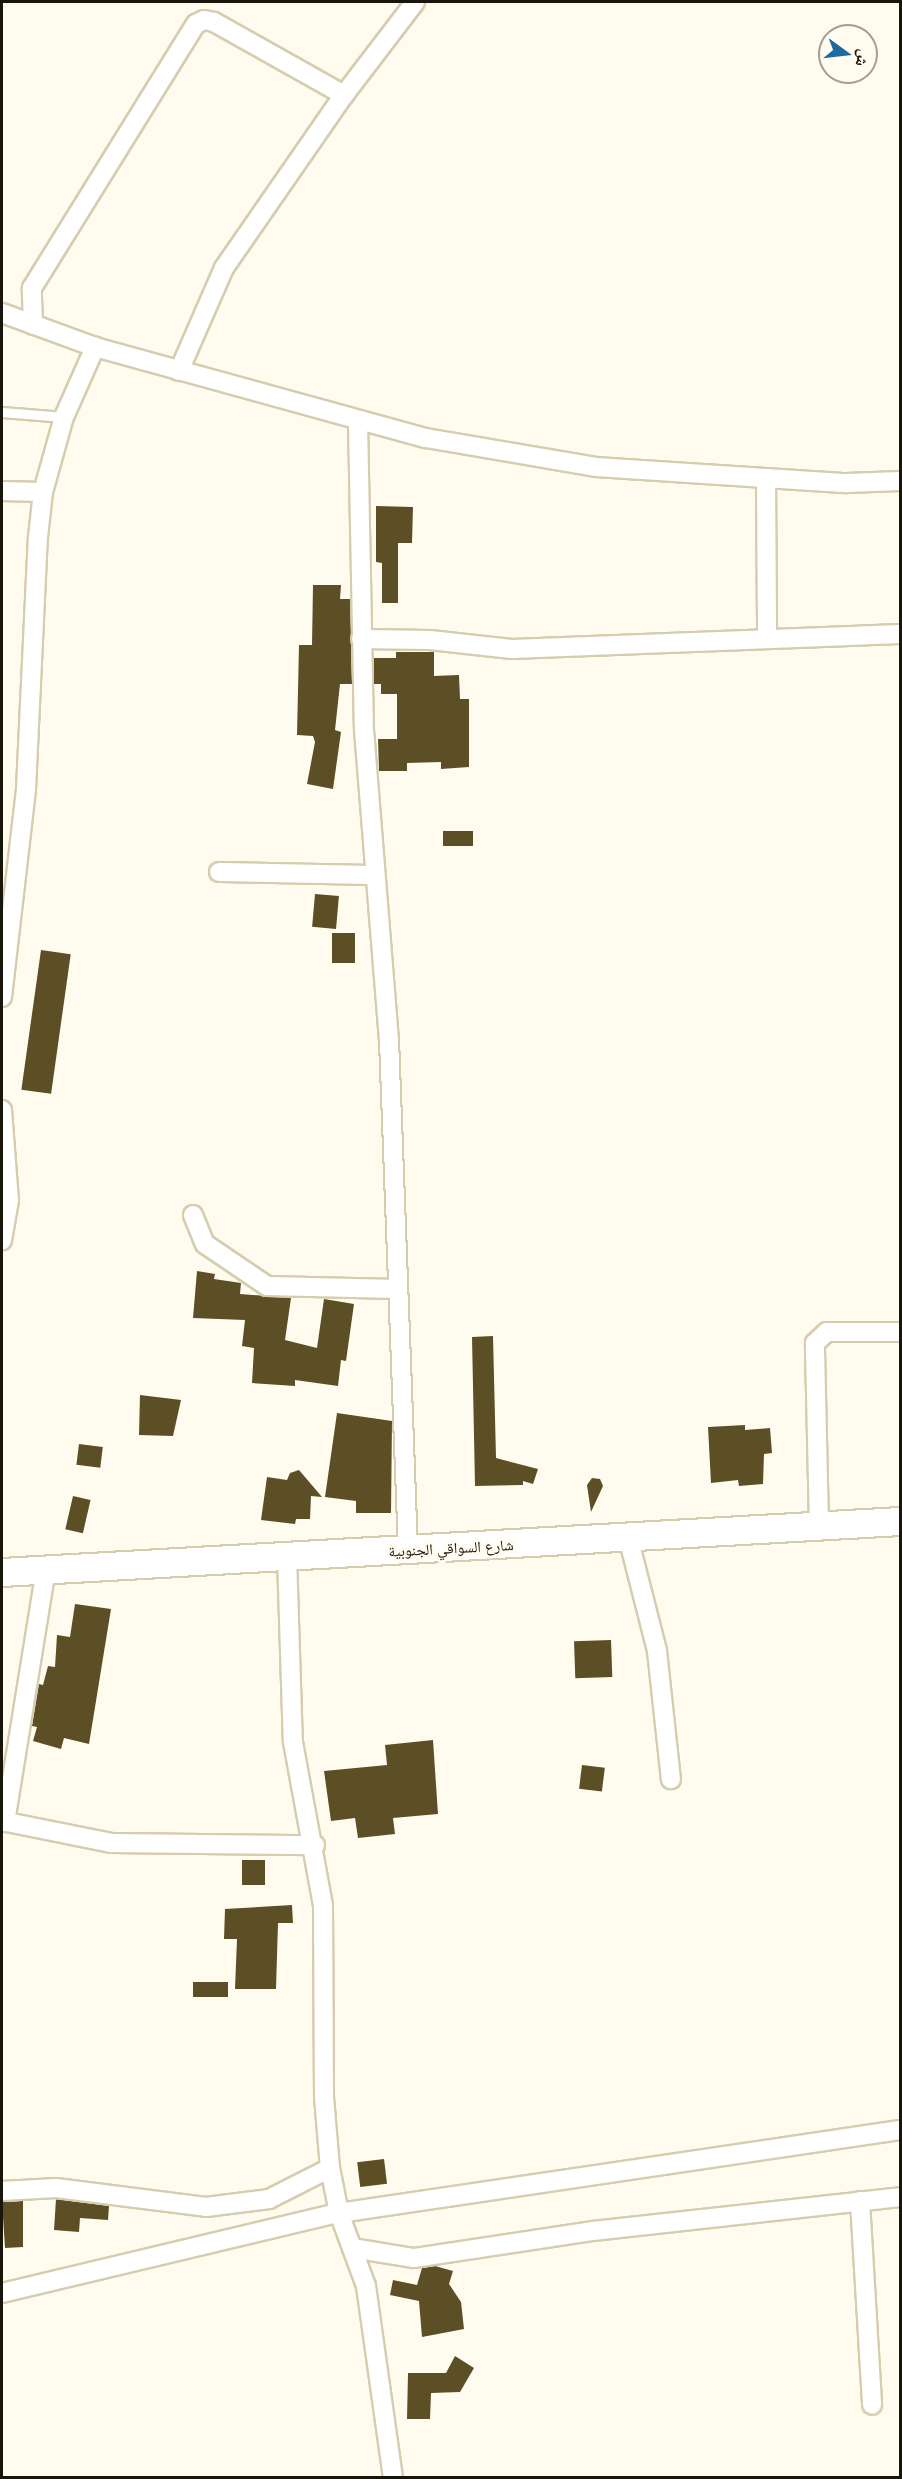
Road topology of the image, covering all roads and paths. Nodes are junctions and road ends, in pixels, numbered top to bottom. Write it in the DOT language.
graph roads {
  1 [pos="414,2"];
  2 [pos="344,95"];
  3 [pos="2,312"];
  4 [pos="33,325"];
  5 [pos="95,347"];
  6 [pos="179,372"];
  7 [pos="2,412"];
  8 [pos="64,417"];
  9 [pos="358,421"];
  10 [pos="766,479"];
  11 [pos="900,481"];
  12 [pos="2,492"];
  13 [pos="43,492"];
  14 [pos="900,634"];
  15 [pos="767,637"];
  16 [pos="361,639"];
  17 [pos="219,872"];
  18 [pos="374,875"];
  19 [pos="6,944"];
  20 [pos="2,997"];
  21 [pos="2,1110"];
  22 [pos="193,1215"];
  23 [pos="2,1240"];
  24 [pos="398,1289"];
  25 [pos="900,1332"];
  26 [pos="900,1521"];
  27 [pos="819,1526"];
  28 [pos="628,1537"];
  29 [pos="408,1550"];
  30 [pos="287,1556"];
  31 [pos="46,1569"];
  32 [pos="2,1572"];
  33 [pos="671,1779"];
  34 [pos="3,1821"];
  35 [pos="315,1845"];
  36 [pos="900,2130"];
  37 [pos="330,2168"];
  38 [pos="2,2191"];
  39 [pos="900,2197"];
  40 [pos="860,2201"];
  41 [pos="339,2213"];
  42 [pos="352,2248"];
  43 [pos="2,2293"];
  44 [pos="872,2405"];
  45 [pos="393,2478"];
  1 -- 2 [label="street"];
  2 -- 4 [label="street"];
  2 -- 6 [label="street"];
  3 -- 4 [label="street"];
  4 -- 5 [label="street"];
  5 -- 6 [label="street"];
  5 -- 8 [label="street"];
  6 -- 9 [label="street"];
  7 -- 8 [label="lane"];
  8 -- 13 [label="street"];
  9 -- 10 [label="street"];
  9 -- 16 [label="street"];
  10 -- 11 [label="street"];
  10 -- 15 [label="street"];
  12 -- 13 [label="street"];
  13 -- 19 [label="street"];
  14 -- 15 [label="street"];
  15 -- 16 [label="street"];
  16 -- 18 [label="street"];
  17 -- 18 [label="street"];
  18 -- 24 [label="street"];
  19 -- 20 [label="street"];
  21 -- 23 [label="street"];
  22 -- 24 [label="street"];
  24 -- 29 [label="street"];
  25 -- 27 [label="street"];
  26 -- 27 [label="street, شارع السواقي الجنوبية"];
  27 -- 28 [label="street, شارع السواقي الجنوبية"];
  28 -- 29 [label="street, شارع السواقي الجنوبية"];
  28 -- 33 [label="street"];
  29 -- 30 [label="street, شارع السواقي الجنوبية"];
  30 -- 31 [label="street, شارع السواقي الجنوبية"];
  30 -- 35 [label="street"];
  31 -- 32 [label="street, شارع السواقي الجنوبية"];
  31 -- 34 [label="street"];
  34 -- 35 [label="street"];
  35 -- 37 [label="street"];
  36 -- 41 [label="street"];
  37 -- 38 [label="street"];
  37 -- 41 [label="street"];
  39 -- 40 [label="street"];
  40 -- 42 [label="street"];
  40 -- 44 [label="street"];
  41 -- 42 [label="street"];
  41 -- 43 [label="street"];
  42 -- 45 [label="street"];
}
